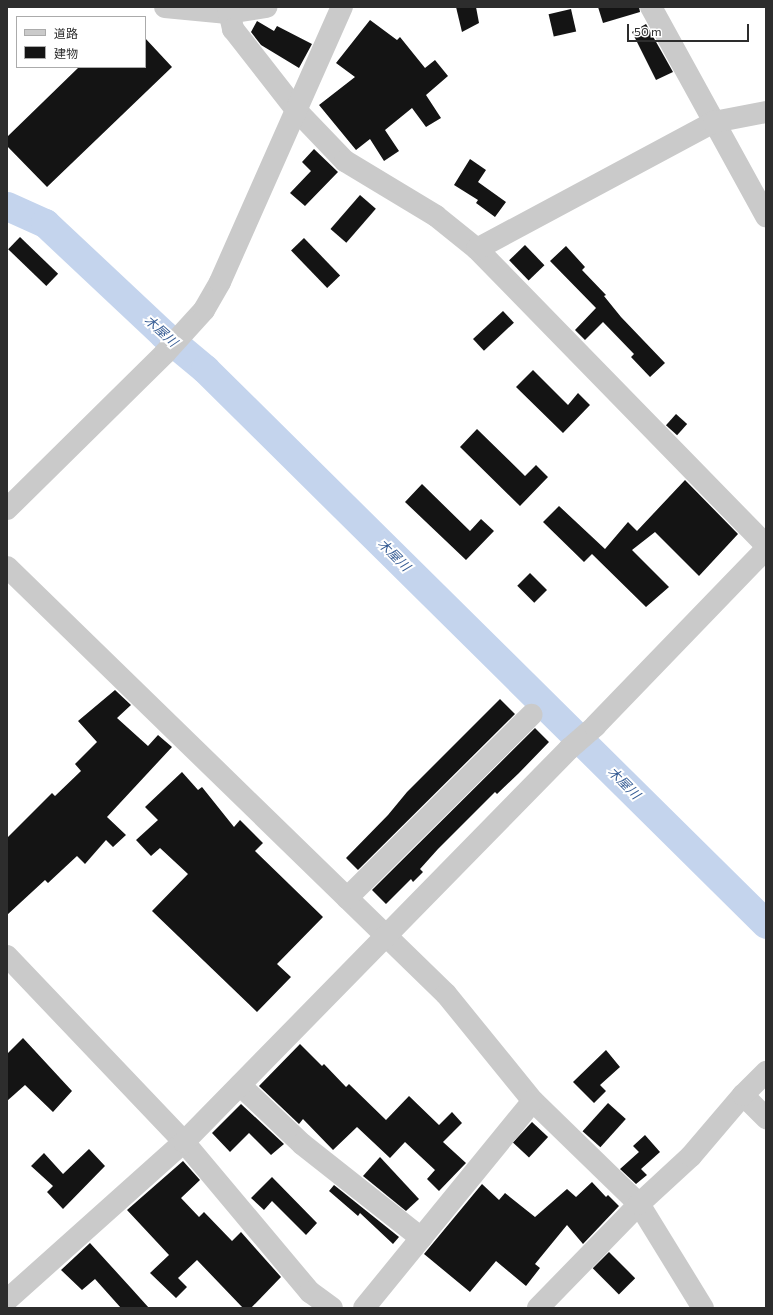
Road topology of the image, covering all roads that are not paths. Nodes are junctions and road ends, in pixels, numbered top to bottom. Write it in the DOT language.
graph roads {
  1 [pos="165,7"];
  2 [pos="267,7"];
  3 [pos="342,7"];
  4 [pos="651,7"];
  5 [pos="217,9"];
  6 [pos="297,111"];
  7 [pos="766,112"];
  8 [pos="714,122"];
  9 [pos="766,216"];
  10 [pos="477,249"];
  11 [pos="7,509"];
  12 [pos="766,545"];
  13 [pos="766,549"];
  14 [pos="7,567"];
  15 [pos="531,715"];
  16 [pos="347,898"];
  17 [pos="387,936"];
  18 [pos="7,956"];
  19 [pos="766,1072"];
  20 [pos="240,1085"];
  21 [pos="743,1095"];
  22 [pos="533,1101"];
  23 [pos="766,1118"];
  24 [pos="184,1142"];
  25 [pos="640,1204"];
  26 [pos="421,1238"];
  27 [pos="7,1300"];
  28 [pos="332,1308"];
  29 [pos="364,1308"];
  30 [pos="538,1308"];
  31 [pos="703,1308"];
  1 -- 5 [label="street"];
  2 -- 5 [label="street"];
  3 -- 6 [label="street"];
  4 -- 8 [label="street"];
  5 -- 6 [label="street"];
  6 -- 10 [label="street"];
  6 -- 11 [label="street"];
  7 -- 8 [label="street"];
  8 -- 9 [label="street"];
  8 -- 10 [label="street"];
  10 -- 12 [label="street"];
  13 -- 17 [label="street"];
  14 -- 16 [label="street"];
  15 -- 16 [label="street"];
  16 -- 17 [label="street"];
  17 -- 20 [label="street"];
  17 -- 22 [label="street"];
  18 -- 24 [label="street"];
  19 -- 21 [label="street"];
  20 -- 24 [label="street"];
  20 -- 26 [label="street"];
  21 -- 23 [label="street"];
  21 -- 25 [label="street"];
  22 -- 25 [label="street"];
  22 -- 26 [label="street"];
  24 -- 27 [label="street"];
  24 -- 28 [label="street"];
  25 -- 30 [label="street"];
  25 -- 31 [label="street"];
  26 -- 29 [label="street"];
}
